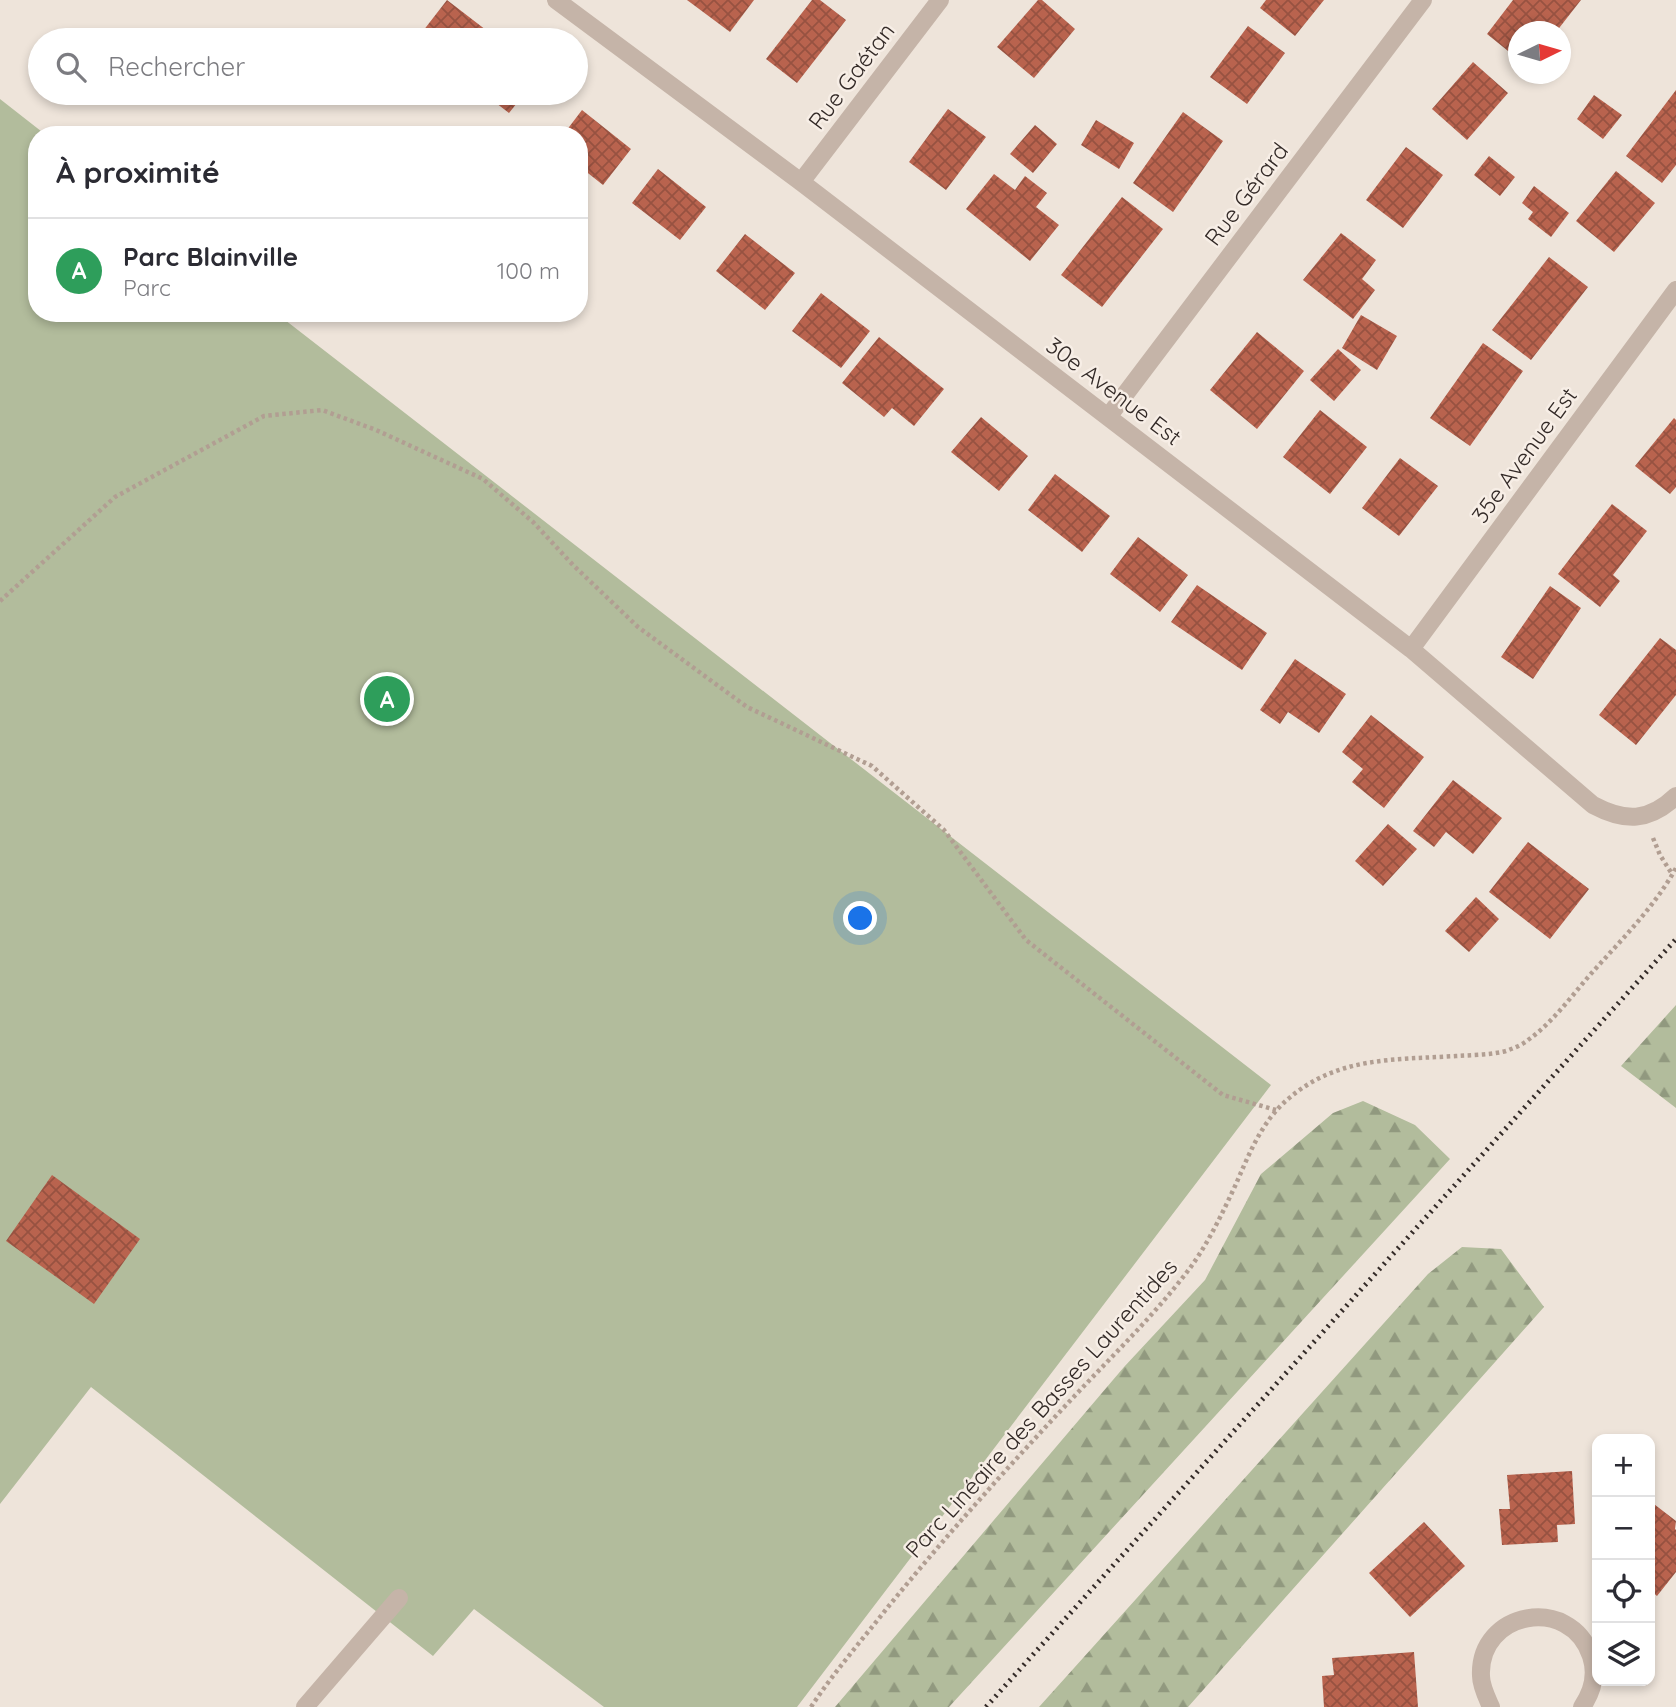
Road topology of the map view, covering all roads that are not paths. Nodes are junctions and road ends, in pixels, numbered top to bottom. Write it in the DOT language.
graph roads {
  1 [pos="556,0"];
  2 [pos="940,0"];
  3 [pos="1423,0"];
  4 [pos="801,182"];
  5 [pos="1676,290"];
  6 [pos="1108,417"];
  7 [pos="1411,649"];
  8 [pos="1676,796"];
  9 [pos="399,1598"];
  10 [pos="305,1707"];
  11 [pos="1491,1707"];
  12 [pos="1582,1707"];
  1 -- 4 [label="street, 30e Avenue Est"];
  2 -- 4 [label="street, Rue Gaétan"];
  3 -- 6 [label="street, Rue Gérard"];
  4 -- 6 [label="street, 30e Avenue Est"];
  5 -- 7 [label="street, 35e Avenue Est"];
  6 -- 7 [label="street, 30e Avenue Est"];
  7 -- 8 [label="street, 30e Avenue Est"];
  9 -- 10 [label="street"];
  11 -- 12 [label="street"];
}
